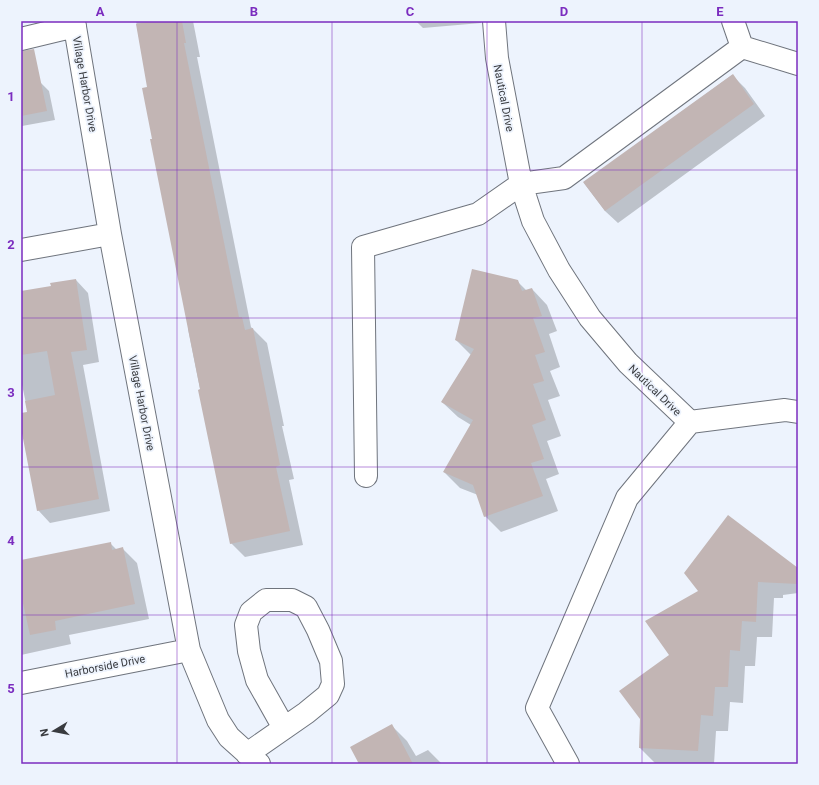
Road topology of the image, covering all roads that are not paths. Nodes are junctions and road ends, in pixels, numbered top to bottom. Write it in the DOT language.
graph roads {
  1 [pos="494,21"];
  2 [pos="733,21"];
  3 [pos="74,24"];
  4 [pos="21,39"];
  5 [pos="742,47"];
  6 [pos="798,64"];
  7 [pos="521,184"];
  8 [pos="110,234"];
  9 [pos="21,250"];
  10 [pos="798,412"];
  11 [pos="690,422"];
  12 [pos="366,476"];
  13 [pos="189,650"];
  14 [pos="21,683"];
  15 [pos="284,728"];
  16 [pos="253,759"];
  17 [pos="568,764"];
  1 -- 7 [label="street, Nautical Drive"];
  2 -- 5 [label="street"];
  3 -- 4 [label="street"];
  3 -- 8 [label="street, Village Harbor Drive"];
  5 -- 6 [label="street"];
  5 -- 7 [label="street"];
  7 -- 11 [label="street, Nautical Drive"];
  7 -- 12 [label="street"];
  8 -- 9 [label="street"];
  8 -- 13 [label="street, Village Harbor Drive"];
  10 -- 11 [label="street"];
  11 -- 17 [label="street, Nautical Drive"];
  13 -- 14 [label="street, Harborside Drive"];
  13 -- 16 [label="street, Village Harbor Drive"];
  15 -- 15 [label="street"];
  15 -- 16 [label="street"];
}
